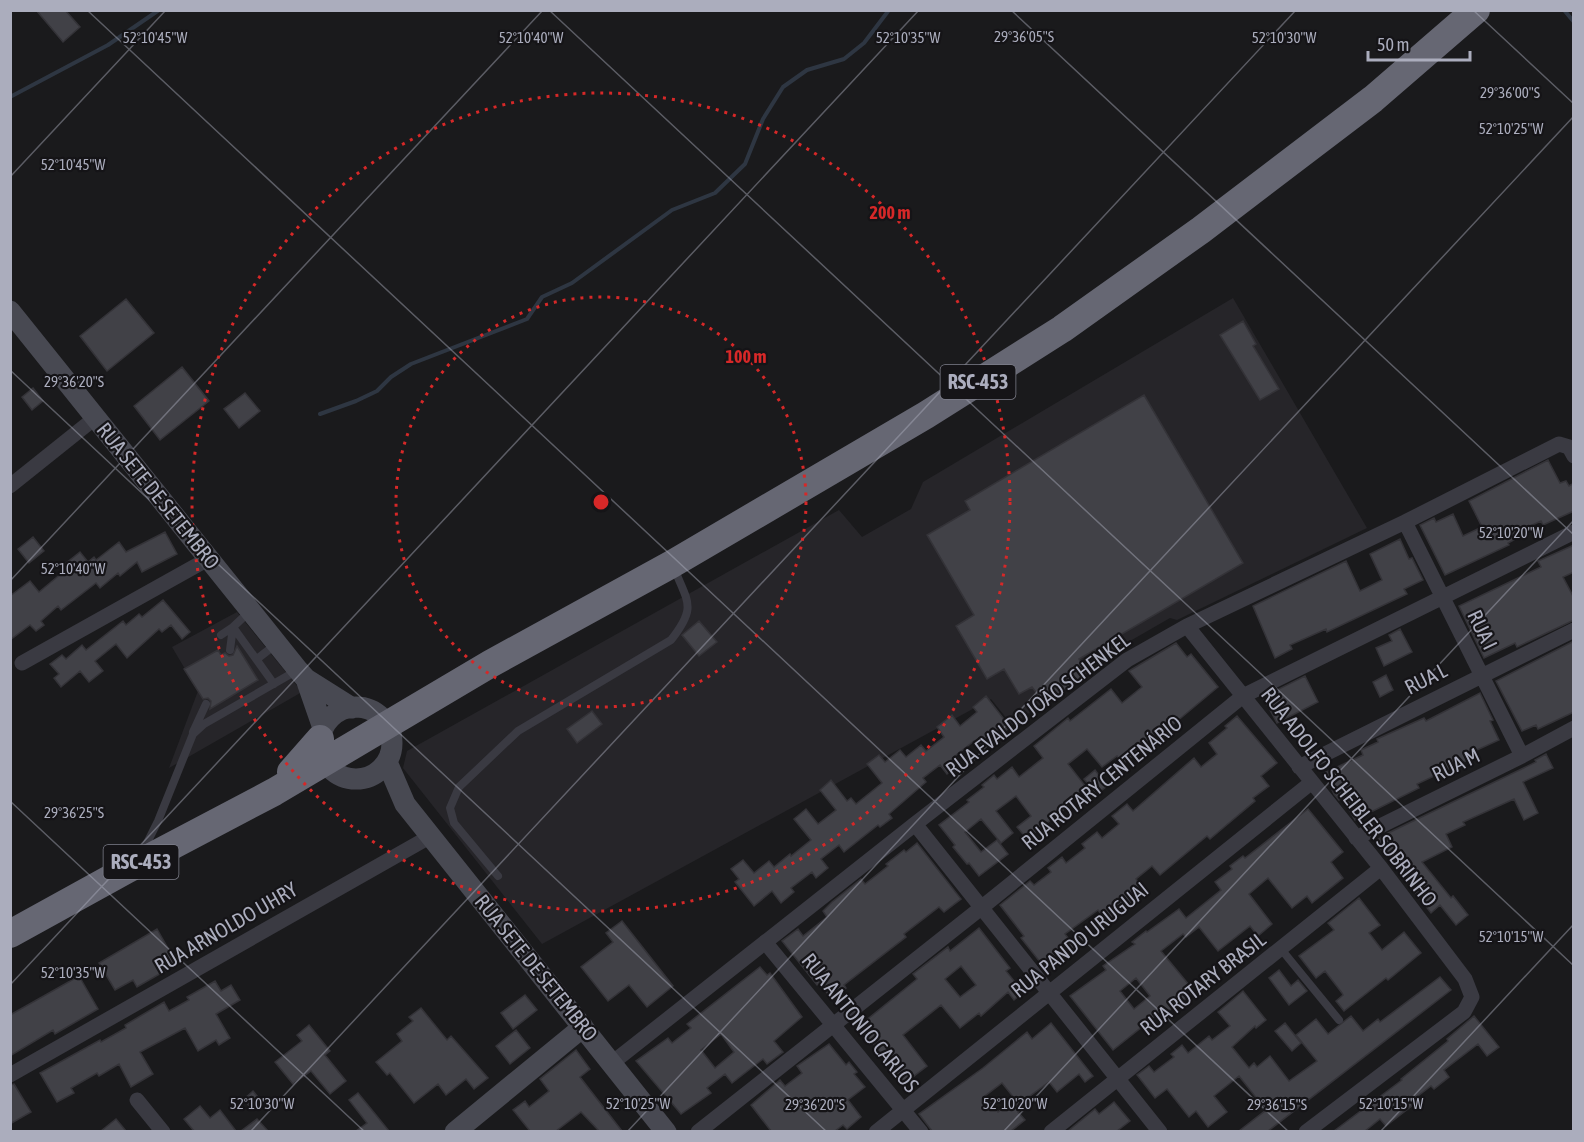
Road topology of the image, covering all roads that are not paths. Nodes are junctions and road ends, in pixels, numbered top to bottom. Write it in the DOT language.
graph roads {
  1 [pos="1476,10"];
  2 [pos="10,311"];
  3 [pos="95,418"];
  4 [pos="1571,451"];
  5 [pos="10,486"];
  6 [pos="1405,522"];
  7 [pos="1574,532"];
  8 [pos="208,559"];
  9 [pos="672,564"];
  10 [pos="1442,597"];
  11 [pos="250,611"];
  12 [pos="1187,626"];
  13 [pos="233,627"];
  14 [pos="1574,630"];
  15 [pos="221,635"];
  16 [pos="278,644"];
  17 [pos="230,650"];
  18 [pos="257,658"];
  19 [pos="22,663"];
  20 [pos="262,666"];
  21 [pos="253,672"];
  22 [pos="302,674"];
  23 [pos="1481,675"];
  24 [pos="274,684"];
  25 [pos="1243,696"];
  26 [pos="206,704"];
  27 [pos="1574,728"];
  28 [pos="378,730"];
  29 [pos="193,734"];
  30 [pos="1522,756"];
  31 [pos="334,757"];
  32 [pos="1299,767"];
  33 [pos="1312,782"];
  34 [pos="405,804"];
  35 [pos="915,824"];
  36 [pos="431,836"];
  37 [pos="1356,838"];
  38 [pos="137,864"];
  39 [pos="1380,868"];
  40 [pos="498,876"];
  41 [pos="981,908"];
  42 [pos="10,934"];
  43 [pos="765,942"];
  44 [pos="1281,949"];
  45 [pos="1049,992"];
  46 [pos="1339,1020"];
  47 [pos="834,1024"];
  48 [pos="583,1027"];
  49 [pos="612,1063"];
  50 [pos="10,1075"];
  51 [pos="1118,1078"];
  52 [pos="137,1100"];
  53 [pos="904,1109"];
  54 [pos="163,1131"];
  55 [pos="455,1131"];
  56 [pos="666,1131"];
  57 [pos="698,1131"];
  58 [pos="876,1131"];
  59 [pos="921,1131"];
  60 [pos="1051,1131"];
  61 [pos="1160,1131"];
  62 [pos="1306,1131"];
  1 -- 9 [label="highway, RSC-453"];
  2 -- 3 [label="street, RUA SETE DE SETEMBRO"];
  3 -- 5 [label="street"];
  3 -- 8 [label="street, RUA SETE DE SETEMBRO"];
  4 -- 6 [label="street, RUA EVALDO JOÃO SCHENKEL"];
  6 -- 10 [label="street, RUA I"];
  6 -- 12 [label="street, RUA EVALDO JOÃO SCHENKEL"];
  7 -- 10 [label="street, RUA ROTARY CENTENÁRIO"];
  8 -- 11 [label="street, RUA SETE DE SETEMBRO"];
  8 -- 19 [label="street"];
  9 -- 28 [label="highway, RSC-453"];
  9 -- 40 [label="lane"];
  10 -- 23 [label="street, RUA I"];
  10 -- 25 [label="street, RUA ROTARY CENTENÁRIO"];
  11 -- 13 [label="lane"];
  11 -- 16 [label="street, RUA SETE DE SETEMBRO"];
  12 -- 25 [label="street, RUA ADOLFO SCHEIBLER SOBRINHO"];
  12 -- 35 [label="street, RUA EVALDO JOÃO SCHENKEL"];
  13 -- 15 [label="lane"];
  13 -- 17 [label="lane"];
  13 -- 18 [label="lane"];
  14 -- 23 [label="street, RUA L"];
  16 -- 18 [label="lane"];
  16 -- 22 [label="street, RUA SETE DE SETEMBRO"];
  18 -- 20 [label="lane"];
  20 -- 21 [label="lane"];
  20 -- 24 [label="lane"];
  22 -- 24 [label="lane"];
  22 -- 28 [label="street, RUA SETE DE SETEMBRO"];
  22 -- 31 [label="street, RUA SETE DE SETEMBRO"];
  23 -- 30 [label="street, RUA I"];
  23 -- 32 [label="street, RUA L"];
  24 -- 29 [label="lane"];
  25 -- 32 [label="street, RUA ADOLFO SCHEIBLER SOBRINHO"];
  25 -- 41 [label="street, RUA ROTARY CENTENÁRIO"];
  26 -- 29 [label="lane"];
  27 -- 30 [label="street, RUA M"];
  28 -- 31 [label="highway, RSC-453"];
  28 -- 31 [label="street"];
  28 -- 31 [label="street"];
  28 -- 34 [label="street, RUA SETE DE SETEMBRO"];
  29 -- 38 [label="lane"];
  30 -- 37 [label="street, RUA M"];
  31 -- 34 [label="street, RUA SETE DE SETEMBRO"];
  31 -- 38 [label="highway, RSC-453"];
  32 -- 33 [label="street, RUA ADOLFO SCHEIBLER SOBRINHO"];
  33 -- 37 [label="street, RUA ADOLFO SCHEIBLER SOBRINHO"];
  33 -- 45 [label="street, RUA PANDO URUGUAI"];
  34 -- 36 [label="street, RUA SETE DE SETEMBRO"];
  35 -- 41 [label="street"];
  35 -- 43 [label="street, RUA EVALDO JOÃO SCHENKEL"];
  36 -- 48 [label="street, RUA SETE DE SETEMBRO"];
  36 -- 50 [label="street, RUA ARNOLDO UHRY"];
  37 -- 39 [label="street, RUA ADOLFO SCHEIBLER SOBRINHO"];
  38 -- 42 [label="highway, RSC-453"];
  39 -- 44 [label="street, RUA ROTARY BRASIL"];
  39 -- 62 [label="street, RUA ADOLFO SCHEIBLER SOBRINHO"];
  41 -- 45 [label="street"];
  41 -- 47 [label="street, RUA ROTARY CENTENÁRIO"];
  43 -- 47 [label="street, RUA ANTONIO CARLOS"];
  43 -- 49 [label="street, RUA EVALDO JOÃO SCHENKEL"];
  44 -- 46 [label="lane"];
  44 -- 51 [label="street, RUA ROTARY BRASIL"];
  45 -- 51 [label="street"];
  45 -- 53 [label="street, RUA PANDO URUGUAI"];
  47 -- 53 [label="street, RUA ANTONIO CARLOS"];
  47 -- 57 [label="street, RUA ROTARY CENTENÁRIO"];
  48 -- 49 [label="street, RUA SETE DE SETEMBRO"];
  48 -- 55 [label="street"];
  49 -- 56 [label="street, RUA SETE DE SETEMBRO"];
  51 -- 60 [label="street, RUA ROTARY BRASIL"];
  51 -- 61 [label="street"];
  52 -- 54 [label="street"];
  53 -- 58 [label="street, RUA PANDO URUGUAI"];
  53 -- 59 [label="street, RUA ANTONIO CARLOS"];
}
